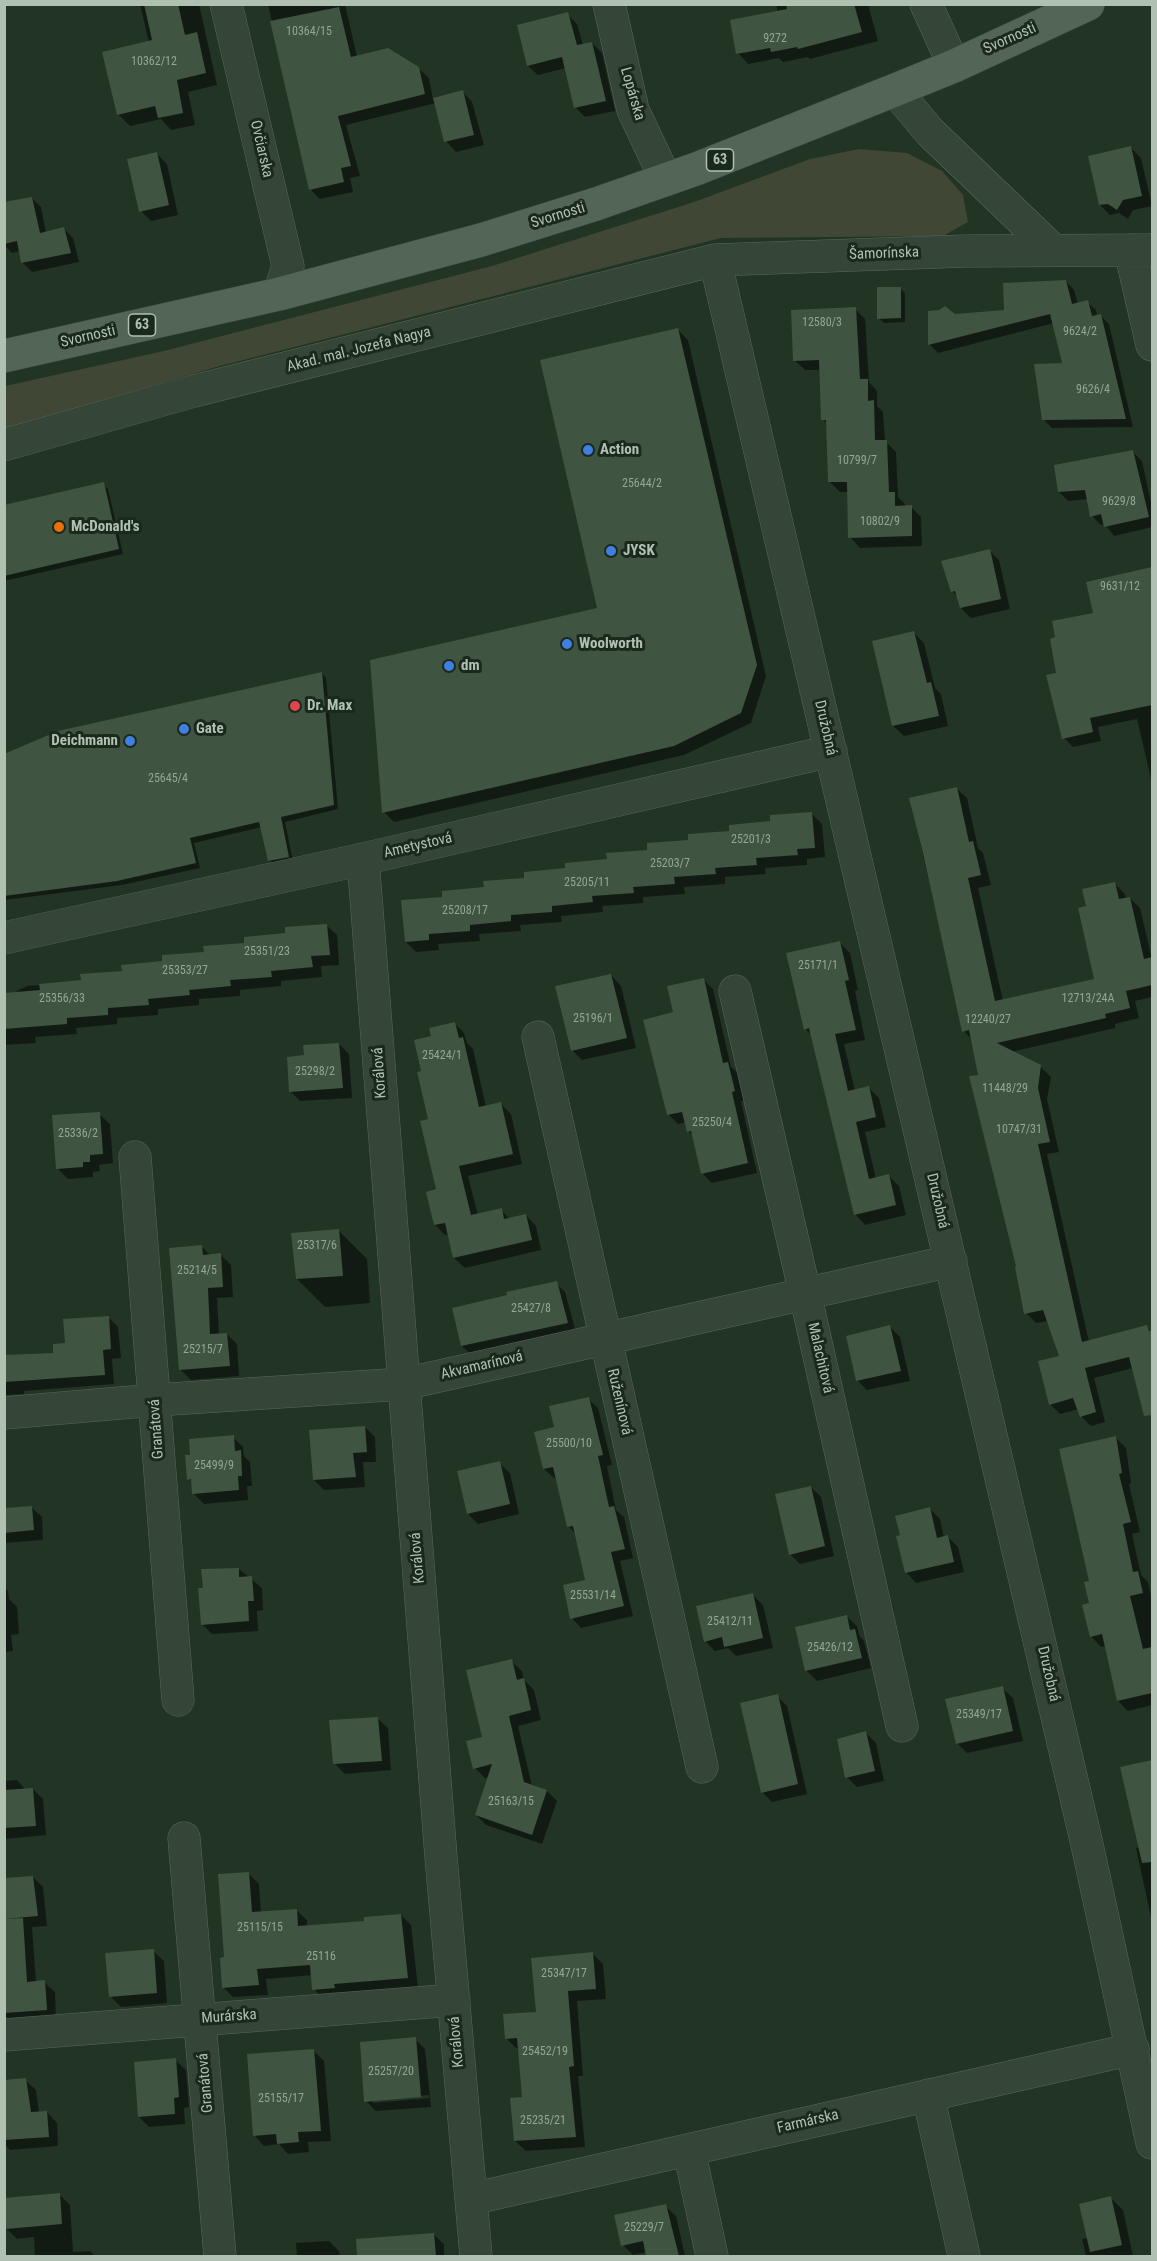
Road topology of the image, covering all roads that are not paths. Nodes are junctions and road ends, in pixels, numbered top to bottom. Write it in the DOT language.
graph roads {
  1 [pos="226,4"];
  2 [pos="609,4"];
  3 [pos="926,4"];
  4 [pos="1088,4"];
  5 [pos="954,66"];
  6 [pos="895,90"];
  7 [pos="666,180"];
  8 [pos="1053,250"];
  9 [pos="1141,250"];
  10 [pos="715,260"];
  11 [pos="279,294"];
  12 [pos="1152,345"];
  13 [pos="4,356"];
  14 [pos="4,445"];
  15 [pos="831,751"];
  16 [pos="363,859"];
  17 [pos="4,938"];
  18 [pos="735,992"];
  19 [pos="538,1037"];
  20 [pos="135,1157"];
  21 [pos="951,1261"];
  22 [pos="805,1293"];
  23 [pos="605,1340"];
  24 [pos="404,1384"];
  25 [pos="155,1400"];
  26 [pos="4,1413"];
  27 [pos="178,1700"];
  28 [pos="902,1726"];
  29 [pos="702,1767"];
  30 [pos="184,1838"];
  31 [pos="454,2000"];
  32 [pos="200,2019"];
  33 [pos="4,2035"];
  34 [pos="1133,2049"];
  35 [pos="927,2095"];
  36 [pos="1152,2143"];
  37 [pos="689,2150"];
  38 [pos="471,2199"];
  39 [pos="220,2256"];
  40 [pos="476,2256"];
  41 [pos="711,2256"];
  42 [pos="964,2256"];
  1 -- 11 [label="street, Ovčiarska"];
  2 -- 7 [label="street, Lopárska"];
  3 -- 5 [label="street"];
  4 -- 5 [label="main road, Svornosti / 63"];
  5 -- 6 [label="main road, Svornosti / 63"];
  6 -- 7 [label="main road, Svornosti / 63"];
  6 -- 8 [label="street"];
  7 -- 11 [label="main road, Svornosti / 63"];
  8 -- 9 [label="street, Šamorínska"];
  8 -- 10 [label="street, Šamorínska"];
  9 -- 12 [label="street"];
  10 -- 14 [label="street, Akad. mal. Jozefa Nagya"];
  10 -- 15 [label="street, Družobná"];
  11 -- 13 [label="main road, Svornosti / 63"];
  15 -- 16 [label="street, Ametystová"];
  15 -- 21 [label="street, Družobná"];
  16 -- 17 [label="street, Ametystová"];
  16 -- 24 [label="street, Korálová"];
  18 -- 22 [label="street, Malachitová"];
  19 -- 23 [label="street, Ruženínová"];
  20 -- 25 [label="street, Granátová"];
  21 -- 22 [label="street, Akvamarínová"];
  21 -- 34 [label="street, Družobná"];
  22 -- 23 [label="street, Akvamarínová"];
  22 -- 28 [label="street, Malachitová"];
  23 -- 24 [label="street, Akvamarínová"];
  23 -- 29 [label="street, Ruženínová"];
  24 -- 25 [label="street, Akvamarínová"];
  24 -- 31 [label="street, Korálová"];
  25 -- 26 [label="street, Akvamarínová"];
  25 -- 27 [label="street, Granátová"];
  30 -- 32 [label="street, Granátová"];
  31 -- 32 [label="street, Murárska"];
  31 -- 38 [label="street, Korálová"];
  32 -- 33 [label="street, Murárska"];
  32 -- 39 [label="street, Granátová"];
  34 -- 35 [label="street, Farmárska"];
  34 -- 36 [label="street, Družobná"];
  35 -- 37 [label="street, Farmárska"];
  35 -- 42 [label="street"];
  37 -- 38 [label="street, Farmárska"];
  37 -- 41 [label="street"];
  38 -- 40 [label="street, Korálová"];
}
